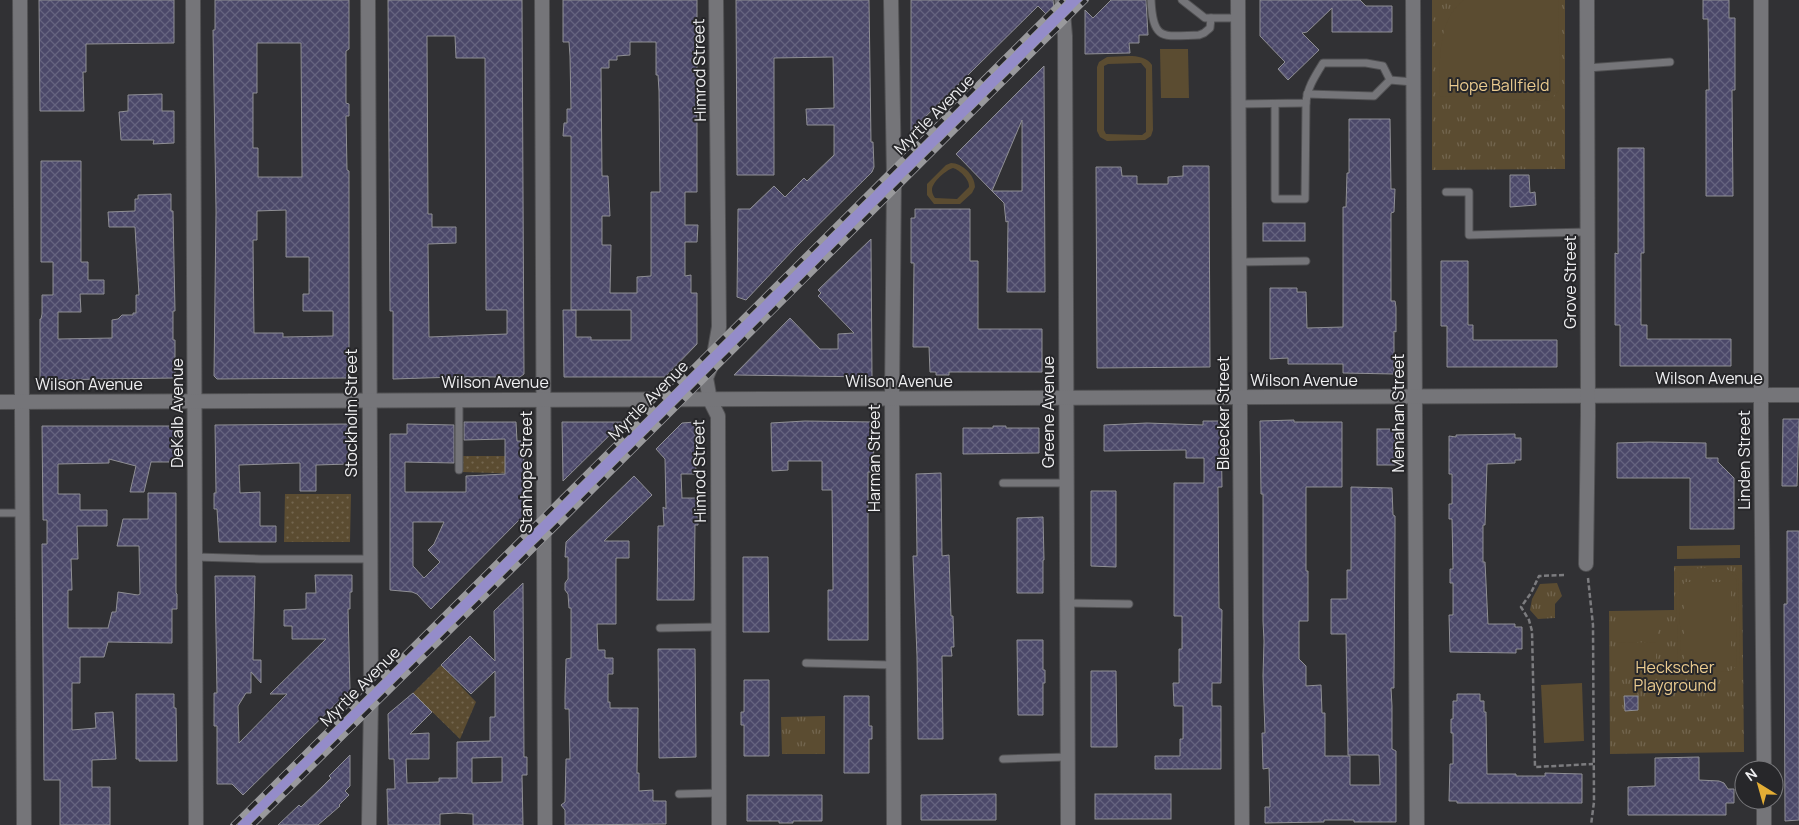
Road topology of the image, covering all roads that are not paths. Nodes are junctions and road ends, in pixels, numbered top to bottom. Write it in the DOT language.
graph roads {
  1 [pos="20,0"];
  2 [pos="193,0"];
  3 [pos="368,0"];
  4 [pos="542,0"];
  5 [pos="716,0"];
  6 [pos="891,0"];
  7 [pos="1074,0"];
  8 [pos="1151,0"];
  9 [pos="1182,0"];
  10 [pos="1238,0"];
  11 [pos="1413,0"];
  12 [pos="1587,0"];
  13 [pos="1761,0"];
  14 [pos="1062,6"];
  15 [pos="1211,18"];
  16 [pos="1238,18"];
  17 [pos="1670,62"];
  18 [pos="1587,68"];
  19 [pos="1390,80"];
  20 [pos="1414,82"];
  21 [pos="1306,94"];
  22 [pos="1239,104"];
  23 [pos="1275,104"];
  24 [pos="1306,104"];
  25 [pos="894,178"];
  26 [pos="1446,192"];
  27 [pos="1588,232"];
  28 [pos="1306,261"];
  29 [pos="1240,262"];
  30 [pos="713,361"];
  31 [pos="1761,395"];
  32 [pos="1799,395"];
  33 [pos="1588,396"];
  34 [pos="1240,397"];
  35 [pos="1416,397"];
  36 [pos="892,398"];
  37 [pos="1066,398"];
  38 [pos="369,400"];
  39 [pos="459,400"];
  40 [pos="543,400"];
  41 [pos="673,400"];
  42 [pos="710,400"];
  43 [pos="195,401"];
  44 [pos="0,402"];
  45 [pos="21,402"];
  46 [pos="459,470"];
  47 [pos="1003,483"];
  48 [pos="1066,483"];
  49 [pos="0,513"];
  50 [pos="22,513"];
  51 [pos="543,529"];
  52 [pos="195,557"];
  53 [pos="370,559"];
  54 [pos="1586,564"];
  55 [pos="1067,603"];
  56 [pos="1128,604"];
  57 [pos="718,627"];
  58 [pos="660,628"];
  59 [pos="806,663"];
  60 [pos="893,665"];
  61 [pos="370,699"];
  62 [pos="1067,757"];
  63 [pos="1003,759"];
  64 [pos="1764,760"];
  65 [pos="719,793"];
  66 [pos="679,794"];
  67 [pos="1764,810"];
  68 [pos="24,825"];
  69 [pos="196,825"];
  70 [pos="245,825"];
  71 [pos="369,825"];
  72 [pos="545,825"];
  73 [pos="719,825"];
  74 [pos="894,825"];
  75 [pos="1068,825"];
  76 [pos="1242,825"];
  77 [pos="1417,825"];
  78 [pos="1764,825"];
  1 -- 45 [label="street"];
  2 -- 43 [label="street, DeKalb Avenue"];
  3 -- 38 [label="street, Stockholm Street"];
  4 -- 40 [label="street, Stanhope Street"];
  5 -- 30 [label="street, Himrod Street"];
  6 -- 25 [label="street, Harman Street"];
  7 -- 14 [label="main road, Myrtle Avenue"];
  8 -- 15 [label="lane"];
  9 -- 15 [label="lane"];
  10 -- 16 [label="street, Bleecker Street"];
  11 -- 20 [label="street, Menahan Street"];
  12 -- 18 [label="street, Grove Street"];
  13 -- 31 [label="street, Linden Street"];
  14 -- 25 [label="main road, Myrtle Avenue"];
  14 -- 37 [label="street, Greene Avenue"];
  15 -- 16 [label="lane"];
  16 -- 22 [label="street, Bleecker Street"];
  17 -- 18 [label="lane"];
  18 -- 27 [label="street, Grove Street"];
  19 -- 20 [label="lane"];
  19 -- 21 [label="lane"];
  19 -- 21 [label="lane"];
  20 -- 35 [label="street, Menahan Street"];
  21 -- 24 [label="lane"];
  22 -- 23 [label="lane"];
  22 -- 29 [label="street, Bleecker Street"];
  23 -- 24 [label="lane"];
  23 -- 24 [label="lane"];
  25 -- 30 [label="main road, Myrtle Avenue"];
  25 -- 36 [label="street, Harman Street"];
  26 -- 27 [label="lane"];
  27 -- 33 [label="street, Grove Street"];
  28 -- 29 [label="lane"];
  29 -- 34 [label="street, Bleecker Street"];
  30 -- 41 [label="main road, Myrtle Avenue"];
  30 -- 42 [label="street, Himrod Street"];
  31 -- 32 [label="street, Wilson Avenue"];
  31 -- 33 [label="street, Wilson Avenue"];
  31 -- 64 [label="street, Linden Street"];
  33 -- 35 [label="street, Wilson Avenue"];
  33 -- 54 [label="street, Grove Street"];
  34 -- 35 [label="street, Wilson Avenue"];
  34 -- 37 [label="street, Wilson Avenue"];
  34 -- 76 [label="street, Bleecker Street"];
  35 -- 77 [label="street, Menahan Street"];
  36 -- 37 [label="street, Wilson Avenue"];
  36 -- 42 [label="street, Wilson Avenue"];
  36 -- 60 [label="street, Harman Street"];
  37 -- 48 [label="street, Greene Avenue"];
  38 -- 39 [label="street, Wilson Avenue"];
  38 -- 43 [label="street, Wilson Avenue"];
  38 -- 53 [label="street, Stockholm Street"];
  39 -- 40 [label="street, Wilson Avenue"];
  39 -- 46 [label="lane"];
  40 -- 41 [label="street, Wilson Avenue"];
  40 -- 51 [label="street, Stanhope Street"];
  41 -- 42 [label="street, Wilson Avenue"];
  41 -- 51 [label="main road, Myrtle Avenue"];
  42 -- 57 [label="street, Himrod Street"];
  43 -- 45 [label="street, Wilson Avenue"];
  43 -- 52 [label="street, DeKalb Avenue"];
  44 -- 45 [label="street, Wilson Avenue"];
  45 -- 50 [label="street"];
  47 -- 48 [label="lane"];
  48 -- 55 [label="street, Greene Avenue"];
  49 -- 50 [label="lane"];
  50 -- 68 [label="street"];
  51 -- 61 [label="main road, Myrtle Avenue"];
  51 -- 72 [label="street, Stanhope Street"];
  52 -- 53 [label="lane"];
  52 -- 69 [label="street, DeKalb Avenue"];
  53 -- 61 [label="street, Stockholm Street"];
  55 -- 56 [label="lane"];
  55 -- 62 [label="street, Greene Avenue"];
  57 -- 58 [label="lane"];
  57 -- 65 [label="street, Himrod Street"];
  59 -- 60 [label="lane"];
  60 -- 74 [label="street, Harman Street"];
  61 -- 70 [label="main road, Myrtle Avenue"];
  61 -- 71 [label="street, Stockholm Street"];
  62 -- 63 [label="lane"];
  62 -- 75 [label="street, Greene Avenue"];
  65 -- 66 [label="lane"];
  65 -- 73 [label="street, Himrod Street"];
  67 -- 78 [label="street"];
}
